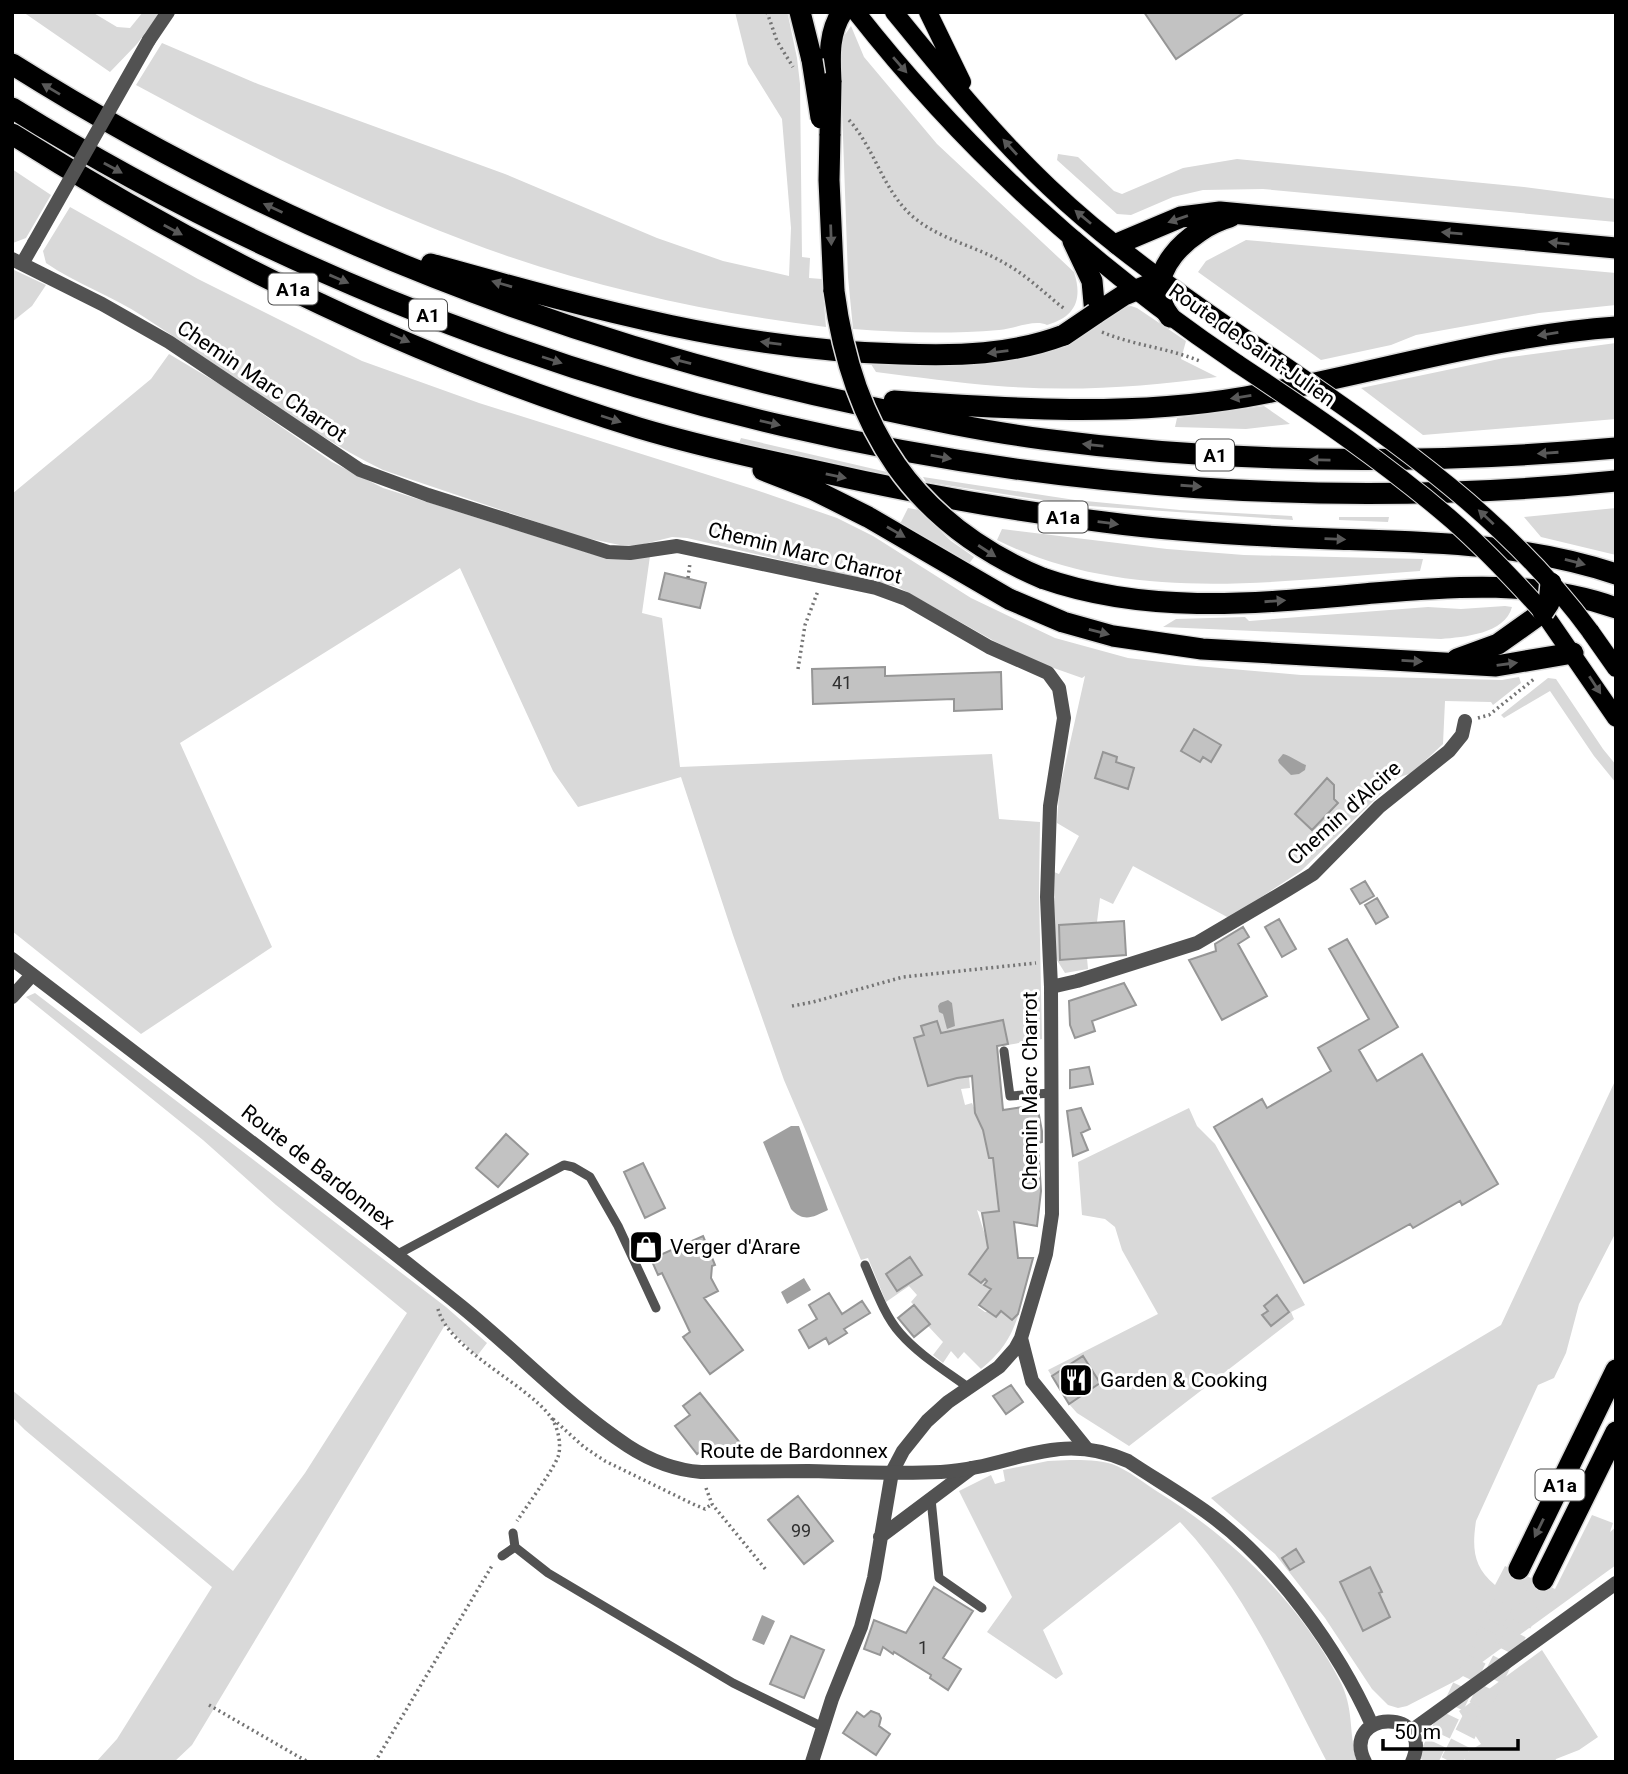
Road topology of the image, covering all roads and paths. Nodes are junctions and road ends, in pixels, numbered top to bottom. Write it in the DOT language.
graph roads {
  1 [pos="168,12"];
  2 [pos="767,12"];
  3 [pos="800,12"];
  4 [pos="842,12"];
  5 [pos="856,12"];
  6 [pos="894,12"];
  7 [pos="928,12"];
  8 [pos="12,64"];
  9 [pos="806,68"];
  10 [pos="972,104"];
  11 [pos="12,108"];
  12 [pos="846,117"];
  13 [pos="826,126"];
  14 [pos="12,134"];
  15 [pos="1243,215"];
  16 [pos="335,237"];
  17 [pos="1073,241"];
  18 [pos="1117,244"];
  19 [pos="1610,249"];
  20 [pos="17,262"];
  21 [pos="1161,280"];
  22 [pos="1135,291"];
  23 [pos="1069,313"];
  24 [pos="1170,317"];
  25 [pos="1095,321"];
  26 [pos="1616,327"];
  27 [pos="1206,363"];
  28 [pos="818,396"];
  29 [pos="698,445"];
  30 [pos="1616,448"];
  31 [pos="1616,481"];
  32 [pos="1616,575"];
  33 [pos="822,577"];
  34 [pos="1551,583"];
  35 [pos="1616,608"];
  36 [pos="1543,618"];
  37 [pos="1573,653"];
  38 [pos="1440,662"];
  39 [pos="1616,668"];
  40 [pos="798,669"];
  41 [pos="1543,672"];
  42 [pos="1616,718"];
  43 [pos="1465,722"];
  44 [pos="12,960"];
  45 [pos="1049,961"];
  46 [pos="32,975"];
  47 [pos="1051,987"];
  48 [pos="12,997"];
  49 [pos="792,1006"];
  50 [pos="1004,1051"];
  51 [pos="1051,1093"];
  52 [pos="396,1255"];
  53 [pos="865,1265"];
  54 [pos="435,1285"];
  55 [pos="656,1308"];
  56 [pos="1021,1338"];
  57 [pos="1616,1370"];
  58 [pos="969,1388"];
  59 [pos="552,1417"];
  60 [pos="1616,1432"];
  61 [pos="1086,1448"];
  62 [pos="972,1468"];
  63 [pos="701,1472"];
  64 [pos="892,1472"];
  65 [pos="931,1499"];
  66 [pos="712,1504"];
  67 [pos="513,1533"];
  68 [pos="880,1537"];
  69 [pos="515,1547"];
  70 [pos="502,1556"];
  71 [pos="1519,1569"];
  72 [pos="767,1571"];
  73 [pos="1543,1580"];
  74 [pos="1616,1583"];
  75 [pos="982,1608"];
  76 [pos="209,1705"];
  77 [pos="1372,1726"];
  78 [pos="822,1727"];
  79 [pos="1411,1731"];
  80 [pos="309,1762"];
  81 [pos="375,1762"];
  82 [pos="812,1762"];
  83 [pos="1365,1762"];
  84 [pos="1412,1762"];
  1 -- 20 [label="street, bridge"];
  2 -- 9 [label="path"];
  3 -- 9 [label="highway"];
  4 -- 13 [label="highway, bridge"];
  5 -- 17 [label="main road, Route de Saint-Julien, one-way"];
  6 -- 10 [label="main road, Route de Saint-Julien"];
  7 -- 10 [label="main road"];
  16 -- 8 [label="highway, A1, one-way"];
  9 -- 13 [label="highway, bridge"];
  18 -- 10 [label="main road, Route de Saint-Julien, one-way"];
  11 -- 31 [label="highway, A1, one-way"];
  12 -- 23 [label="path"];
  13 -- 35 [label="highway, one-way, bridge"];
  14 -- 29 [label="highway, A1a, one-way"];
  15 -- 18 [label="highway, one-way"];
  19 -- 15 [label="highway, one-way"];
  15 -- 21 [label="highway"];
  25 -- 16 [label="highway, one-way, bridge"];
  28 -- 16 [label="highway, A1, one-way"];
  17 -- 22 [label="main road, Route de Saint-Julien"];
  17 -- 25 [label="highway"];
  18 -- 21 [label="main road, Route de Saint-Julien"];
  20 -- 33 [label="street, Chemin Marc Charrot"];
  21 -- 22 [label="highway"];
  21 -- 24 [label="highway"];
  34 -- 21 [label="main road, Route de Saint-Julien, one-way, bridge"];
  22 -- 24 [label="main road, Route de Saint-Julien"];
  22 -- 25 [label="highway"];
  24 -- 36 [label="main road, Route de Saint-Julien, bridge"];
  25 -- 27 [label="path"];
  26 -- 28 [label="highway, one-way"];
  30 -- 28 [label="highway, A1, one-way"];
  29 -- 32 [label="highway, A1a, one-way"];
  29 -- 38 [label="highway, one-way"];
  33 -- 40 [label="path"];
  33 -- 45 [label="street, Chemin Marc Charrot"];
  34 -- 36 [label="highway, bridge"];
  34 -- 39 [label="main road, Route de Saint-Julien, bridge"];
  36 -- 37 [label="main road, Route de Saint-Julien"];
  36 -- 38 [label="highway"];
  38 -- 37 [label="highway, one-way"];
  37 -- 42 [label="main road, Route de Saint-Julien, one-way"];
  41 -- 43 [label="path"];
  43 -- 47 [label="street, Chemin d'Alcire"];
  44 -- 46 [label="street, Route de Bardonnex"];
  45 -- 47 [label="street, Chemin Marc Charrot"];
  45 -- 49 [label="path"];
  46 -- 48 [label="street"];
  46 -- 52 [label="street, Route de Bardonnex"];
  47 -- 51 [label="street, Chemin Marc Charrot"];
  50 -- 51 [label="lane"];
  51 -- 56 [label="street, Chemin Marc Charrot"];
  52 -- 54 [label="street, Route de Bardonnex"];
  52 -- 55 [label="lane"];
  53 -- 58 [label="lane"];
  54 -- 59 [label="path"];
  54 -- 63 [label="street, Route de Bardonnex"];
  56 -- 58 [label="street"];
  56 -- 61 [label="street"];
  57 -- 71 [label="highway, A1a, one-way"];
  58 -- 64 [label="street"];
  59 -- 66 [label="path"];
  59 -- 67 [label="path"];
  60 -- 73 [label="highway, A1a"];
  61 -- 62 [label="street, Route de Bardonnex"];
  61 -- 77 [label="street, Route de Bardonnex"];
  62 -- 64 [label="street, Route de Bardonnex"];
  62 -- 65 [label="street"];
  63 -- 64 [label="street, Route de Bardonnex"];
  63 -- 66 [label="path"];
  64 -- 68 [label="street"];
  65 -- 68 [label="street"];
  65 -- 75 [label="lane"];
  66 -- 72 [label="path"];
  67 -- 69 [label="lane"];
  68 -- 78 [label="street"];
  69 -- 70 [label="lane"];
  69 -- 78 [label="lane"];
  70 -- 81 [label="path"];
  74 -- 79 [label="street"];
  76 -- 80 [label="path"];
  77 -- 79 [label="street"];
  77 -- 83 [label="street"];
  78 -- 82 [label="street"];
  79 -- 84 [label="street"];
}
